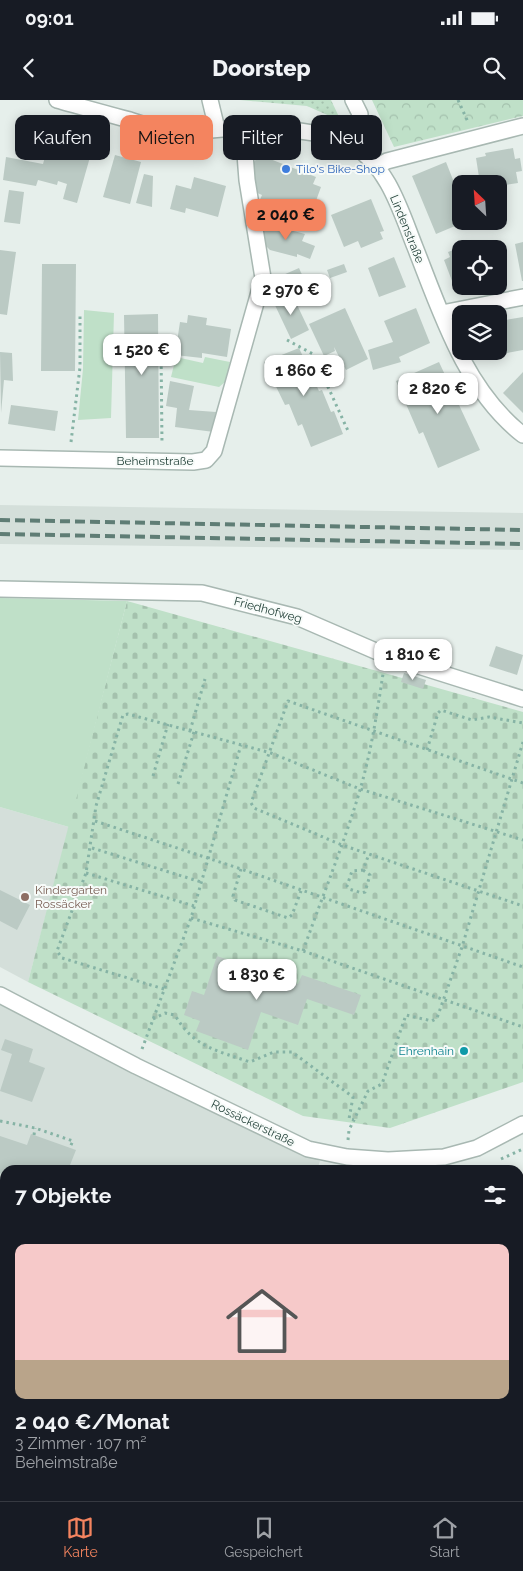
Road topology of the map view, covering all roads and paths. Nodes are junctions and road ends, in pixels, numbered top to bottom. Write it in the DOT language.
graph roads {
  1 [pos="57,100"];
  2 [pos="210,100"];
  3 [pos="353,100"];
  4 [pos="360,115"];
  5 [pos="523,126"];
  6 [pos="217,129"];
  7 [pos="223,129"];
  8 [pos="245,160"];
  9 [pos="368,160"];
  10 [pos="376,167"];
  11 [pos="523,298"];
  12 [pos="442,313"];
  13 [pos="80,315"];
  14 [pos="287,340"];
  15 [pos="161,347"];
  16 [pos="348,432"];
  17 [pos="523,434"];
  18 [pos="0,458"];
  19 [pos="68,460"];
  20 [pos="161,462"];
  21 [pos="0,590"];
  22 [pos="387,656"];
  23 [pos="205,679"];
  24 [pos="523,699"];
  25 [pos="523,723"];
  26 [pos="168,724"];
  27 [pos="190,730"];
  28 [pos="375,730"];
  29 [pos="194,732"];
  30 [pos="523,742"];
  31 [pos="242,745"];
  32 [pos="427,750"];
  33 [pos="271,753"];
  34 [pos="153,776"];
  35 [pos="511,780"];
  36 [pos="178,784"];
  37 [pos="523,784"];
  38 [pos="360,789"];
  39 [pos="95,821"];
  40 [pos="496,831"];
  41 [pos="523,840"];
  42 [pos="342,845"];
  43 [pos="92,848"];
  44 [pos="368,854"];
  45 [pos="206,859"];
  46 [pos="241,869"];
  47 [pos="363,870"];
  48 [pos="86,873"];
  49 [pos="201,882"];
  50 [pos="301,891"];
  51 [pos="478,892"];
  52 [pos="322,898"];
  53 [pos="194,906"];
  54 [pos="523,906"];
  55 [pos="191,918"];
  56 [pos="462,947"];
  57 [pos="303,951"];
  58 [pos="523,967"];
  59 [pos="164,989"];
  60 [pos="0,995"];
  61 [pos="443,1000"];
  62 [pos="152,1019"];
  63 [pos="523,1027"];
  64 [pos="136,1066"];
  65 [pos="354,1120"];
  66 [pos="0,1121"];
  67 [pos="523,1124"];
  68 [pos="35,1128"];
  69 [pos="34,1135"];
  70 [pos="70,1147"];
  71 [pos="339,1161"];
  1 -- 6 [label="street, Lindenstraße"];
  2 -- 6 [label="street"];
  3 -- 4 [label="street"];
  5 -- 10 [label="street"];
  6 -- 7 [label="street, Lindenstraße"];
  8 -- 20 [label="street, Beheimstraße"];
  9 -- 10 [label="street, Lindenstraße"];
  10 -- 12 [label="street, Lindenstraße"];
  11 -- 12 [label="street"];
  12 -- 17 [label="street, Lindenstraße"];
  13 -- 19 [label="path"];
  14 -- 16 [label="path"];
  15 -- 20 [label="path"];
  18 -- 19 [label="street, Beheimstraße"];
  19 -- 20 [label="street, Beheimstraße"];
  21 -- 22 [label="street, Friedhofweg"];
  22 -- 24 [label="street, Friedhofweg"];
  22 -- 28 [label="path"];
  23 -- 27 [label="path"];
  25 -- 32 [label="path"];
  26 -- 27 [label="path"];
  26 -- 34 [label="path"];
  26 -- 39 [label="path"];
  27 -- 29 [label="path"];
  28 -- 32 [label="path"];
  28 -- 33 [label="path"];
  28 -- 38 [label="path"];
  29 -- 31 [label="path"];
  29 -- 36 [label="path"];
  30 -- 35 [label="path"];
  31 -- 33 [label="path"];
  31 -- 45 [label="path"];
  32 -- 35 [label="path"];
  33 -- 38 [label="path"];
  33 -- 42 [label="path"];
  35 -- 37 [label="path"];
  35 -- 40 [label="path"];
  38 -- 40 [label="path"];
  38 -- 42 [label="path"];
  39 -- 43 [label="path"];
  39 -- 45 [label="path"];
  40 -- 41 [label="path"];
  40 -- 51 [label="path"];
  42 -- 44 [label="path"];
  42 -- 52 [label="path"];
  43 -- 48 [label="path"];
  43 -- 49 [label="path"];
  44 -- 47 [label="path"];
  44 -- 51 [label="path"];
  45 -- 46 [label="path"];
  45 -- 49 [label="path"];
  46 -- 50 [label="path"];
  46 -- 50 [label="path"];
  47 -- 47 [label="path"];
  48 -- 53 [label="path"];
  48 -- 59 [label="path"];
  49 -- 53 [label="path"];
  50 -- 52 [label="path"];
  51 -- 54 [label="path"];
  51 -- 56 [label="path"];
  52 -- 56 [label="path"];
  52 -- 57 [label="path"];
  53 -- 55 [label="path"];
  55 -- 57 [label="path"];
  55 -- 59 [label="path"];
  56 -- 58 [label="path"];
  56 -- 61 [label="path"];
  57 -- 61 [label="path"];
  59 -- 62 [label="path"];
  60 -- 64 [label="street, Rossäckerstraße"];
  61 -- 63 [label="path"];
  61 -- 65 [label="path"];
  62 -- 64 [label="path"];
  62 -- 65 [label="path"];
  64 -- 71 [label="street, Rossäckerstraße"];
  65 -- 71 [label="path"];
  66 -- 68 [label="path"];
  67 -- 71 [label="street, Rossäckerstraße"];
  68 -- 69 [label="path"];
  68 -- 70 [label="path"];
}
